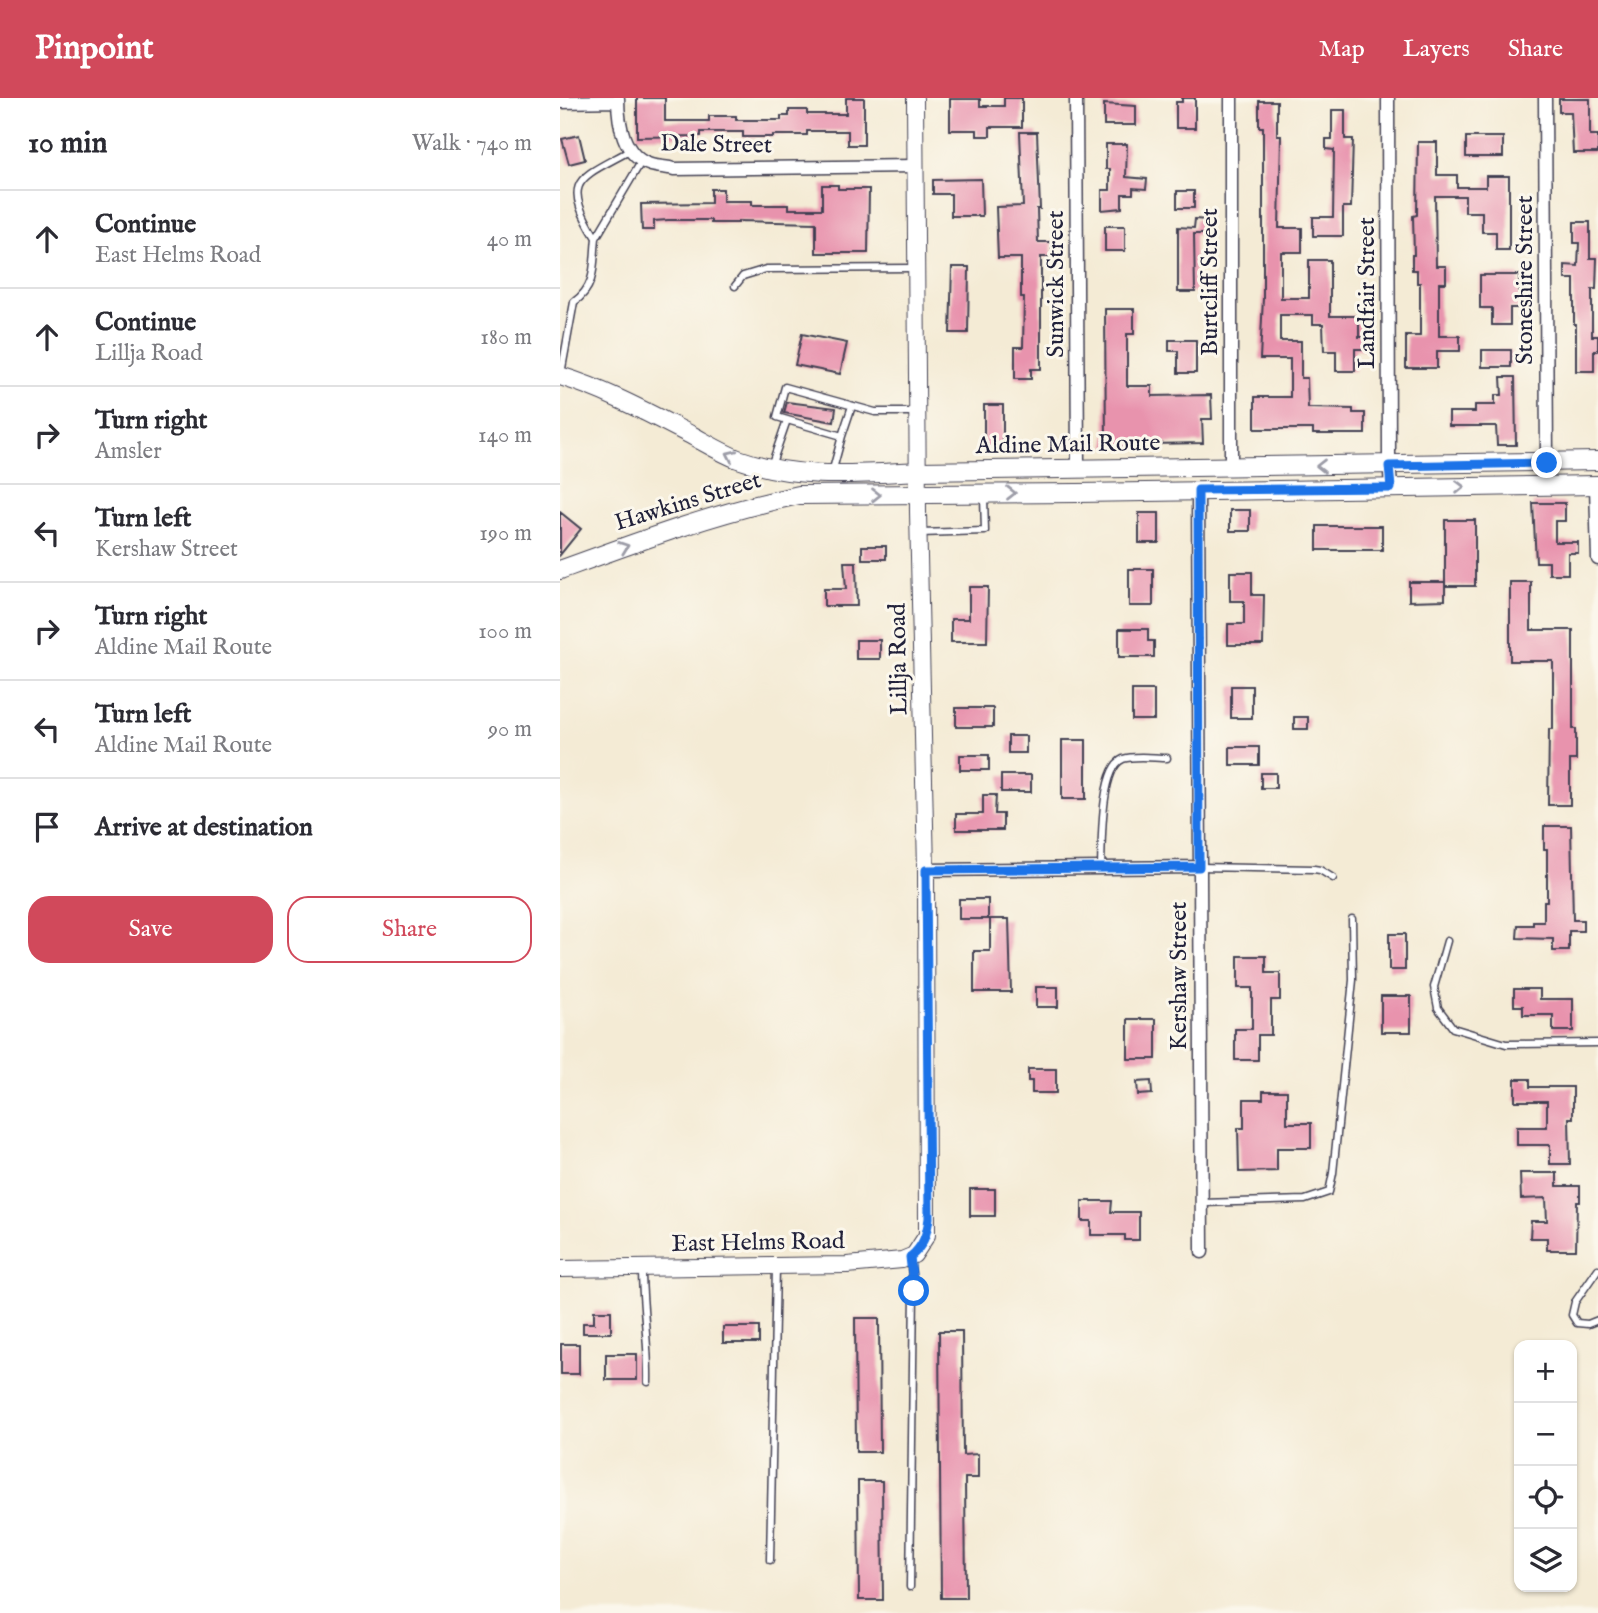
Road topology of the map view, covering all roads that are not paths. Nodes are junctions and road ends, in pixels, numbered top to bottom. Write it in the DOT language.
graph roads {
  1 [pos="915,98"];
  2 [pos="1076,98"];
  3 [pos="1231,98"];
  4 [pos="1388,98"];
  5 [pos="1545,98"];
  6 [pos="618,100"];
  7 [pos="560,102"];
  8 [pos="631,150"];
  9 [pos="642,160"];
  10 [pos="916,166"];
  11 [pos="596,239"];
  12 [pos="916,268"];
  13 [pos="735,286"];
  14 [pos="560,376"];
  15 [pos="852,406"];
  16 [pos="917,412"];
  17 [pos="787,420"];
  18 [pos="842,436"];
  19 [pos="1598,461"];
  20 [pos="1547,463"];
  21 [pos="1231,466"];
  22 [pos="1389,466"];
  23 [pos="771,468"];
  24 [pos="1078,470"];
  25 [pos="918,471"];
  26 [pos="831,475"];
  27 [pos="1597,485"];
  28 [pos="1391,488"];
  29 [pos="1198,490"];
  30 [pos="833,494"];
  31 [pos="919,494"];
  32 [pos="984,494"];
  33 [pos="920,533"];
  34 [pos="1598,559"];
  35 [pos="560,570"];
  36 [pos="1167,758"];
  37 [pos="1199,867"];
  38 [pos="1101,868"];
  39 [pos="926,870"];
  40 [pos="1333,878"];
  41 [pos="1352,919"];
  42 [pos="1447,941"];
  43 [pos="1598,1043"];
  44 [pos="1201,1203"];
  45 [pos="1202,1252"];
  46 [pos="910,1257"];
  47 [pos="776,1265"];
  48 [pos="642,1267"];
  49 [pos="560,1269"];
  50 [pos="1598,1269"];
  51 [pos="1598,1320"];
  52 [pos="648,1382"];
  53 [pos="770,1560"];
  54 [pos="910,1587"];
  1 -- 10 [label="street, Lillja Road"];
  2 -- 24 [label="street, Sunwick Street"];
  3 -- 21 [label="street, Burtcliff Street"];
  4 -- 22 [label="street, Landfair Street"];
  5 -- 20 [label="street, Stoneshire Street"];
  6 -- 7 [label="street, Dale Street"];
  6 -- 8 [label="street, Dale Street"];
  8 -- 9 [label="street, Dale Street"];
  8 -- 11 [label="lane"];
  9 -- 10 [label="street, Dale Street"];
  9 -- 11 [label="lane"];
  10 -- 12 [label="street, Lillja Road"];
  11 -- 14 [label="lane"];
  12 -- 13 [label="lane"];
  12 -- 16 [label="street, Lillja Road"];
  23 -- 14 [label="main road, Aldine Mail Route, one-way"];
  15 -- 16 [label="lane"];
  15 -- 17 [label="lane"];
  15 -- 18 [label="lane"];
  16 -- 25 [label="street, Lillja Road"];
  17 -- 18 [label="lane"];
  17 -- 23 [label="lane"];
  18 -- 26 [label="lane"];
  19 -- 20 [label="main road, Aldine Mail Route"];
  20 -- 22 [label="main road, Aldine Mail Route"];
  22 -- 21 [label="main road, Aldine Mail Route, one-way"];
  21 -- 24 [label="main road, Aldine Mail Route"];
  22 -- 28 [label="street, Landfair Street"];
  23 -- 26 [label="main road, Aldine Mail Route"];
  24 -- 25 [label="main road, Aldine Mail Route"];
  25 -- 26 [label="main road, Aldine Mail Route"];
  25 -- 31 [label="street, Lillja Road"];
  28 -- 27 [label="main road, Aldine Mail Route, one-way"];
  27 -- 34 [label="street"];
  28 -- 29 [label="main road, Aldine Mail Route"];
  32 -- 29 [label="main road, Aldine Mail Route, one-way"];
  29 -- 37 [label="street, Kershaw Street"];
  30 -- 31 [label="main road, Aldine Mail Route, one-way"];
  35 -- 30 [label="main road, Hawkins Street, one-way"];
  31 -- 32 [label="main road, Aldine Mail Route"];
  31 -- 33 [label="street, Lillja Road"];
  32 -- 33 [label="lane"];
  33 -- 39 [label="street, Lillja Road"];
  36 -- 38 [label="lane"];
  37 -- 38 [label="street"];
  37 -- 40 [label="lane"];
  37 -- 44 [label="street, Kershaw Street"];
  38 -- 39 [label="street"];
  39 -- 46 [label="street, Lillja Road"];
  41 -- 44 [label="lane"];
  42 -- 43 [label="lane"];
  44 -- 45 [label="street, Kershaw Street"];
  46 -- 47 [label="street, East Helms Road"];
  46 -- 54 [label="lane"];
  47 -- 48 [label="street, East Helms Road"];
  47 -- 53 [label="lane"];
  48 -- 49 [label="street, East Helms Road"];
  48 -- 52 [label="lane"];
  50 -- 51 [label="lane"];
}
